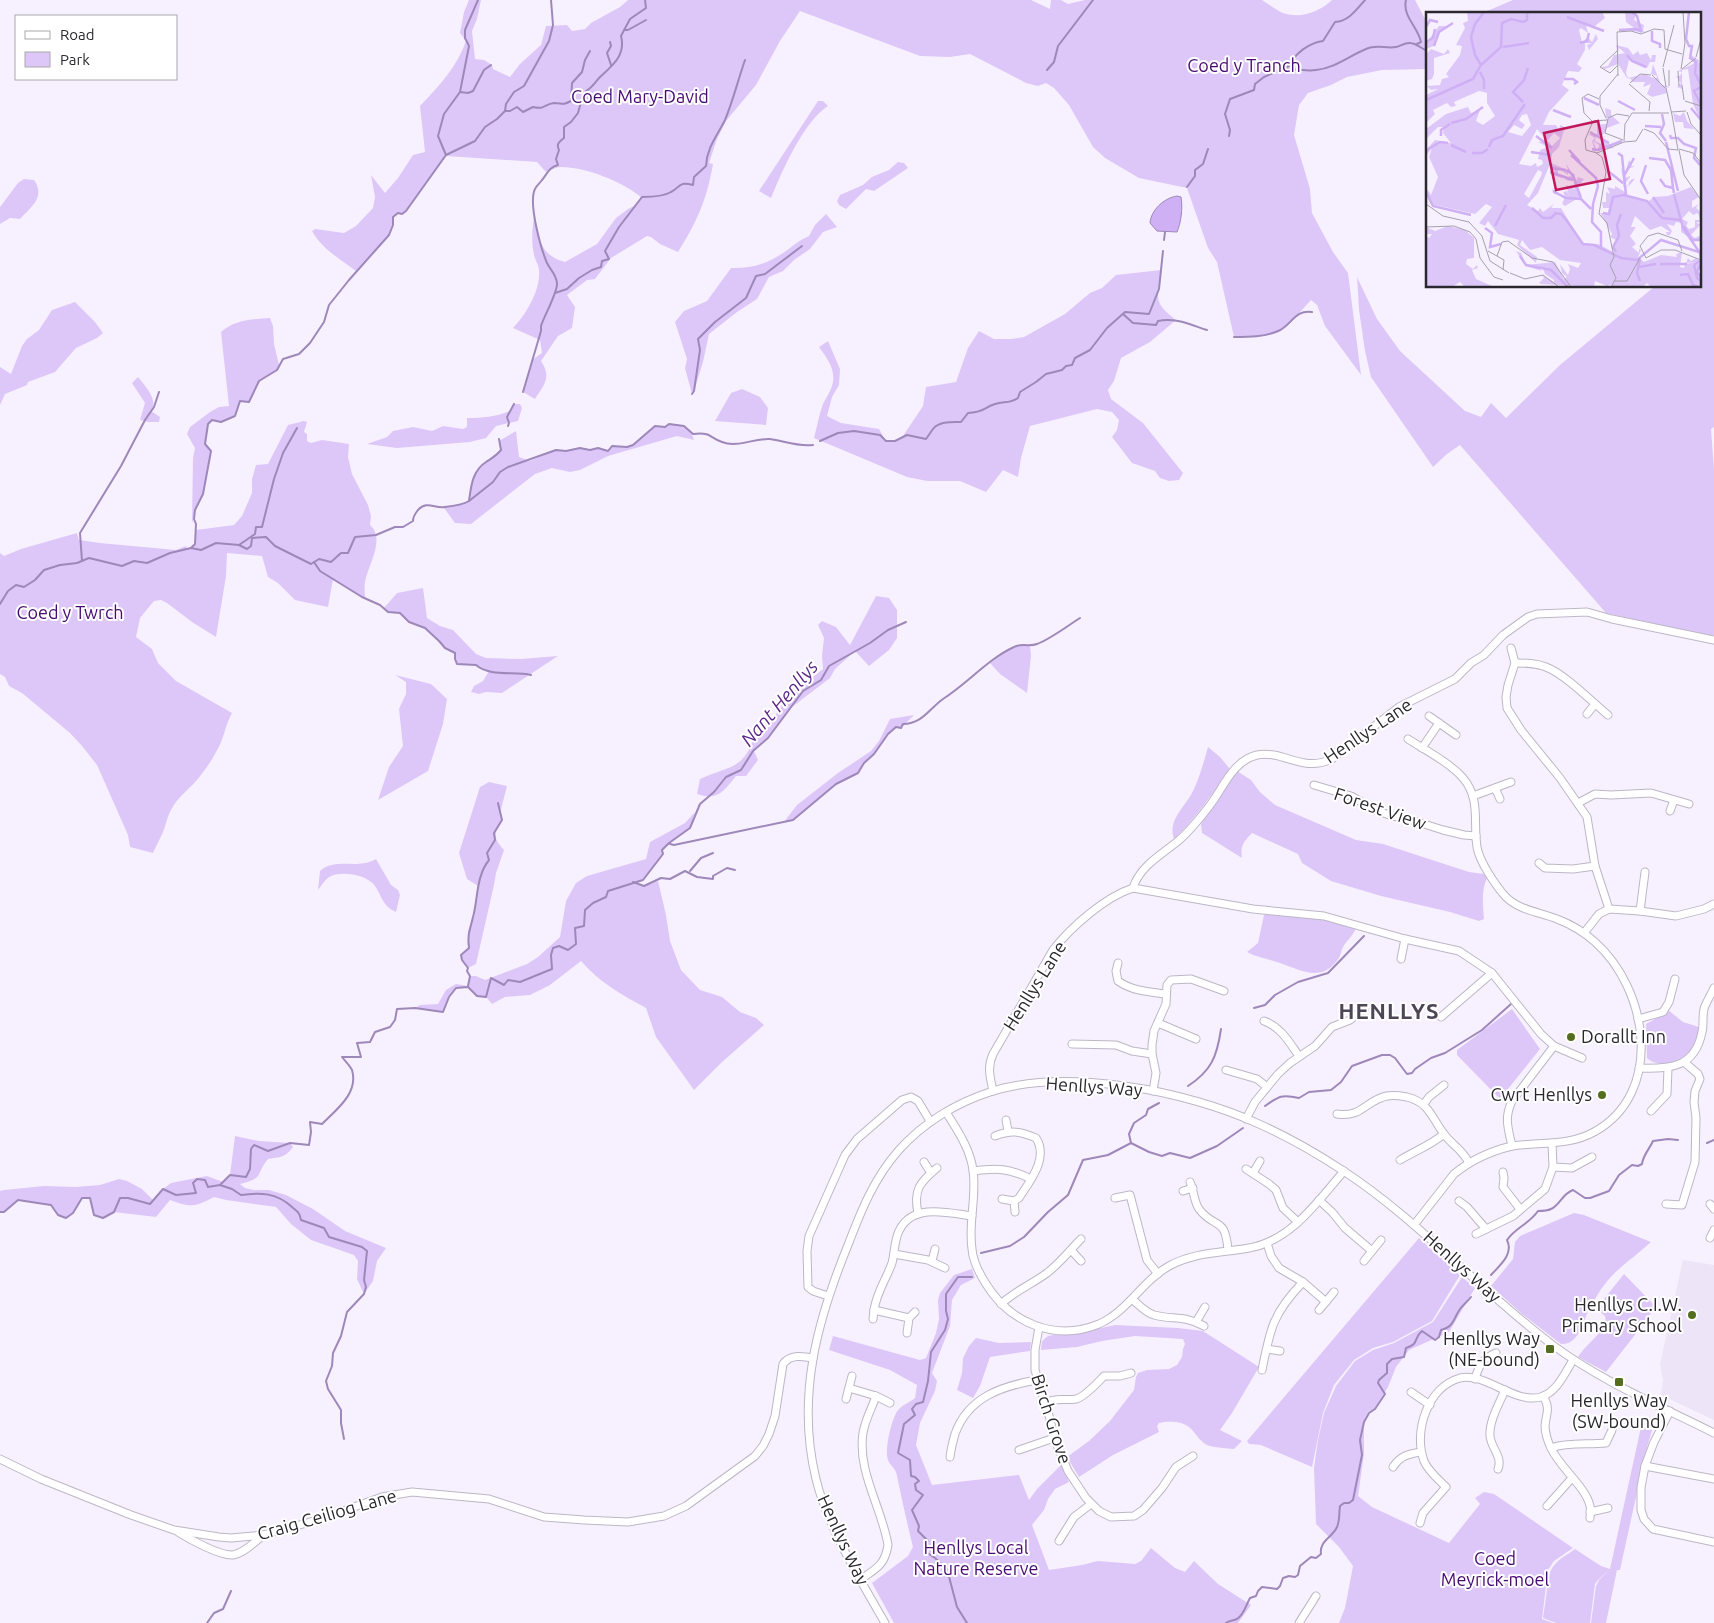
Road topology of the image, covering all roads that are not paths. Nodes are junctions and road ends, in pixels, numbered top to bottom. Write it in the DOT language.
graph roads {
  1 [pos="1714,640"];
  2 [pos="1511,648"];
  3 [pos="1515,663"];
  4 [pos="1595,704"];
  5 [pos="1587,714"];
  6 [pos="1608,715"];
  7 [pos="1429,716"];
  8 [pos="1439,723"];
  9 [pos="1456,735"];
  10 [pos="1408,739"];
  11 [pos="1422,748"];
  12 [pos="1511,782"];
  13 [pos="1314,785"];
  14 [pos="1495,788"];
  15 [pos="1473,796"];
  16 [pos="1500,799"];
  17 [pos="1674,800"];
  18 [pos="1578,802"];
  19 [pos="1689,804"];
  20 [pos="1670,811"];
  21 [pos="1476,836"];
  22 [pos="1539,863"];
  23 [pos="1595,866"];
  24 [pos="1645,872"];
  25 [pos="1133,888"];
  26 [pos="1714,904"];
  27 [pos="1609,909"];
  28 [pos="1640,911"];
  29 [pos="1584,934"];
  30 [pos="1405,939"];
  31 [pos="1401,959"];
  32 [pos="1118,963"];
  33 [pos="1492,973"];
  34 [pos="1675,979"];
  35 [pos="1714,988"];
  36 [pos="1224,990"];
  37 [pos="1166,994"];
  38 [pos="1365,1008"];
  39 [pos="1441,1017"];
  40 [pos="1638,1019"];
  41 [pos="1264,1021"];
  42 [pos="1158,1023"];
  43 [pos="1196,1039"];
  44 [pos="1072,1044"];
  45 [pos="1554,1046"];
  46 [pos="1152,1054"];
  47 [pos="1299,1056"];
  48 [pos="1582,1058"];
  49 [pos="1684,1062"];
  50 [pos="1640,1068"];
  51 [pos="1668,1068"];
  52 [pos="1226,1070"];
  53 [pos="1444,1085"];
  54 [pos="1267,1087"];
  55 [pos="993,1090"];
  56 [pos="1153,1091"];
  57 [pos="1424,1104"];
  58 [pos="1652,1111"];
  59 [pos="946,1112"];
  60 [pos="1337,1114"];
  61 [pos="1246,1119"];
  62 [pos="1006,1120"];
  63 [pos="930,1122"];
  64 [pos="1008,1131"];
  65 [pos="1444,1134"];
  66 [pos="995,1136"];
  67 [pos="1552,1143"];
  68 [pos="1512,1146"];
  69 [pos="1592,1157"];
  70 [pos="1400,1160"];
  71 [pos="1260,1161"];
  72 [pos="924,1162"];
  73 [pos="1469,1163"];
  74 [pos="1553,1167"];
  75 [pos="973,1171"];
  76 [pos="1344,1171"];
  77 [pos="1503,1172"];
  78 [pos="1031,1179"];
  79 [pos="1183,1191"];
  80 [pos="1115,1198"];
  81 [pos="1002,1199"];
  82 [pos="1319,1200"];
  83 [pos="1014,1201"];
  84 [pos="1459,1201"];
  85 [pos="1666,1204"];
  86 [pos="1520,1209"];
  87 [pos="1016,1212"];
  88 [pos="918,1213"];
  89 [pos="972,1216"];
  90 [pos="1298,1222"];
  91 [pos="1414,1225"];
  92 [pos="1486,1229"];
  93 [pos="1714,1230"];
  94 [pos="1476,1234"];
  95 [pos="1710,1238"];
  96 [pos="1081,1239"];
  97 [pos="1381,1240"];
  98 [pos="1267,1243"];
  99 [pos="935,1249"];
  100 [pos="1070,1250"];
  101 [pos="1228,1250"];
  102 [pos="1372,1251"];
  103 [pos="894,1254"];
  104 [pos="1081,1261"];
  105 [pos="1364,1261"];
  106 [pos="932,1262"];
  107 [pos="945,1268"];
  108 [pos="1158,1274"];
  109 [pos="1303,1282"];
  110 [pos="1334,1292"];
  111 [pos="828,1296"];
  112 [pos="1132,1299"];
  113 [pos="1326,1302"];
  114 [pos="1001,1304"];
  115 [pos="1205,1307"];
  116 [pos="874,1310"];
  117 [pos="1320,1310"];
  118 [pos="915,1312"];
  119 [pos="909,1318"];
  120 [pos="873,1320"];
  121 [pos="1196,1322"];
  122 [pos="1204,1326"];
  123 [pos="1039,1327"];
  124 [pos="907,1333"];
  125 [pos="1267,1349"];
  126 [pos="1280,1351"];
  127 [pos="1496,1353"];
  128 [pos="813,1358"];
  129 [pos="1573,1360"];
  130 [pos="1262,1370"];
  131 [pos="1131,1373"];
  132 [pos="852,1376"];
  133 [pos="1475,1379"];
  134 [pos="1037,1380"];
  135 [pos="849,1388"];
  136 [pos="1505,1390"];
  137 [pos="1410,1392"];
  138 [pos="876,1396"];
  139 [pos="1543,1396"];
  140 [pos="846,1399"];
  141 [pos="890,1403"];
  142 [pos="1045,1403"];
  143 [pos="1430,1405"];
  144 [pos="1670,1411"];
  145 [pos="1612,1430"];
  146 [pos="1714,1433"];
  147 [pos="1054,1438"];
  148 [pos="1551,1448"];
  149 [pos="1019,1450"];
  150 [pos="1421,1452"];
  151 [pos="1193,1456"];
  152 [pos="950,1457"];
  153 [pos="0,1459"];
  154 [pos="1645,1466"];
  155 [pos="1393,1467"];
  156 [pos="1498,1469"];
  157 [pos="1572,1478"];
  158 [pos="1714,1480"];
  159 [pos="1091,1504"];
  160 [pos="1547,1506"];
  161 [pos="1608,1508"];
  162 [pos="1420,1523"];
  163 [pos="174,1530"];
  164 [pos="263,1535"];
  165 [pos="1059,1541"];
  166 [pos="1714,1542"];
  167 [pos="861,1579"];
  168 [pos="1316,1596"];
  169 [pos="885,1623"];
  170 [pos="1298,1623"];
  1 -- 25 [label="street, Henllys Lane"];
  2 -- 3 [label="street"];
  3 -- 4 [label="street"];
  3 -- 18 [label="street"];
  4 -- 5 [label="street"];
  4 -- 6 [label="street"];
  7 -- 8 [label="street"];
  8 -- 9 [label="street"];
  8 -- 11 [label="street"];
  10 -- 11 [label="street"];
  11 -- 15 [label="street"];
  12 -- 14 [label="street"];
  13 -- 21 [label="street, Forest View"];
  14 -- 15 [label="street"];
  14 -- 16 [label="street"];
  15 -- 21 [label="street"];
  17 -- 18 [label="street"];
  17 -- 19 [label="street"];
  17 -- 20 [label="street"];
  18 -- 23 [label="street"];
  21 -- 29 [label="street"];
  22 -- 23 [label="street"];
  23 -- 27 [label="street"];
  24 -- 28 [label="street"];
  25 -- 30 [label="street"];
  25 -- 55 [label="street, Henllys Lane"];
  26 -- 28 [label="street"];
  27 -- 28 [label="street"];
  27 -- 29 [label="street"];
  29 -- 40 [label="street"];
  30 -- 31 [label="street"];
  30 -- 33 [label="street"];
  32 -- 37 [label="street"];
  33 -- 39 [label="street"];
  33 -- 45 [label="street"];
  34 -- 40 [label="street"];
  35 -- 49 [label="street"];
  36 -- 37 [label="street"];
  37 -- 42 [label="street"];
  38 -- 47 [label="street"];
  40 -- 50 [label="street"];
  41 -- 47 [label="street"];
  42 -- 43 [label="street"];
  42 -- 46 [label="street"];
  44 -- 46 [label="street"];
  45 -- 48 [label="street"];
  45 -- 68 [label="street"];
  46 -- 56 [label="street"];
  47 -- 54 [label="street"];
  49 -- 51 [label="street"];
  49 -- 85 [label="street"];
  50 -- 51 [label="street"];
  50 -- 67 [label="street"];
  51 -- 58 [label="street"];
  52 -- 54 [label="street"];
  53 -- 57 [label="street"];
  54 -- 61 [label="street"];
  55 -- 56 [label="street, Henllys Way"];
  55 -- 59 [label="street, Henllys Way"];
  56 -- 61 [label="street, Henllys Way"];
  57 -- 60 [label="street"];
  57 -- 65 [label="street"];
  59 -- 63 [label="street, Henllys Way"];
  59 -- 75 [label="street"];
  61 -- 76 [label="street, Henllys Way"];
  62 -- 64 [label="street"];
  63 -- 111 [label="street, Henllys Way"];
  63 -- 111 [label="street"];
  64 -- 66 [label="street"];
  64 -- 78 [label="street"];
  65 -- 70 [label="street"];
  65 -- 73 [label="street"];
  67 -- 68 [label="street"];
  67 -- 74 [label="street"];
  68 -- 73 [label="street"];
  69 -- 74 [label="street"];
  71 -- 90 [label="street"];
  72 -- 88 [label="street"];
  73 -- 91 [label="street"];
  74 -- 86 [label="street"];
  75 -- 78 [label="street"];
  75 -- 89 [label="street"];
  76 -- 82 [label="street"];
  76 -- 91 [label="street, Henllys Way"];
  77 -- 86 [label="street"];
  78 -- 83 [label="street"];
  79 -- 101 [label="street"];
  80 -- 108 [label="street"];
  81 -- 83 [label="street"];
  82 -- 90 [label="street"];
  82 -- 102 [label="street"];
  83 -- 87 [label="street"];
  84 -- 92 [label="street"];
  86 -- 92 [label="street"];
  88 -- 89 [label="street"];
  88 -- 103 [label="street"];
  89 -- 114 [label="street"];
  90 -- 98 [label="street"];
  91 -- 129 [label="street, Henllys Way"];
  92 -- 94 [label="street"];
  93 -- 95 [label="street"];
  96 -- 100 [label="street"];
  97 -- 102 [label="street"];
  98 -- 101 [label="street"];
  98 -- 109 [label="street"];
  99 -- 106 [label="street"];
  100 -- 104 [label="street"];
  100 -- 114 [label="street"];
  101 -- 108 [label="street"];
  102 -- 105 [label="street"];
  103 -- 106 [label="street"];
  103 -- 116 [label="street"];
  106 -- 107 [label="street"];
  108 -- 112 [label="street"];
  109 -- 113 [label="street"];
  109 -- 125 [label="street"];
  110 -- 113 [label="street"];
  111 -- 128 [label="street, Henllys Way"];
  112 -- 121 [label="street"];
  112 -- 123 [label="street"];
  113 -- 117 [label="street"];
  114 -- 123 [label="street"];
  115 -- 121 [label="street"];
  116 -- 119 [label="street"];
  116 -- 120 [label="street"];
  118 -- 119 [label="street"];
  119 -- 124 [label="street"];
  121 -- 122 [label="street"];
  123 -- 134 [label="street, Birch Grove"];
  125 -- 126 [label="street"];
  125 -- 130 [label="street"];
  127 -- 133 [label="street"];
  128 -- 164 [label="street, Craig Ceiliog Lane"];
  128 -- 167 [label="street, Henllys Way"];
  129 -- 139 [label="street"];
  129 -- 144 [label="street, Henllys Way"];
  131 -- 142 [label="street"];
  132 -- 135 [label="street"];
  133 -- 136 [label="street"];
  133 -- 143 [label="street"];
  134 -- 142 [label="street, Birch Grove"];
  134 -- 152 [label="street"];
  135 -- 138 [label="street"];
  135 -- 140 [label="street"];
  136 -- 139 [label="street"];
  136 -- 156 [label="street"];
  137 -- 143 [label="street"];
  138 -- 141 [label="street"];
  138 -- 167 [label="street"];
  139 -- 148 [label="street"];
  142 -- 147 [label="street, Birch Grove"];
  143 -- 150 [label="street"];
  144 -- 146 [label="street, Henllys Way"];
  144 -- 154 [label="street"];
  145 -- 148 [label="street"];
  147 -- 149 [label="street"];
  147 -- 159 [label="street, Birch Grove"];
  148 -- 157 [label="street"];
  150 -- 155 [label="street"];
  150 -- 162 [label="street"];
  151 -- 159 [label="street, Birch Grove"];
  153 -- 163 [label="street, Craig Ceiliog Lane"];
  154 -- 158 [label="street"];
  154 -- 166 [label="street"];
  157 -- 160 [label="street"];
  157 -- 161 [label="street"];
  159 -- 165 [label="street"];
  163 -- 164 [label="street, Craig Ceiliog Lane"];
  163 -- 164 [label="street"];
  167 -- 169 [label="street, Henllys Way"];
  168 -- 170 [label="street"];
}
